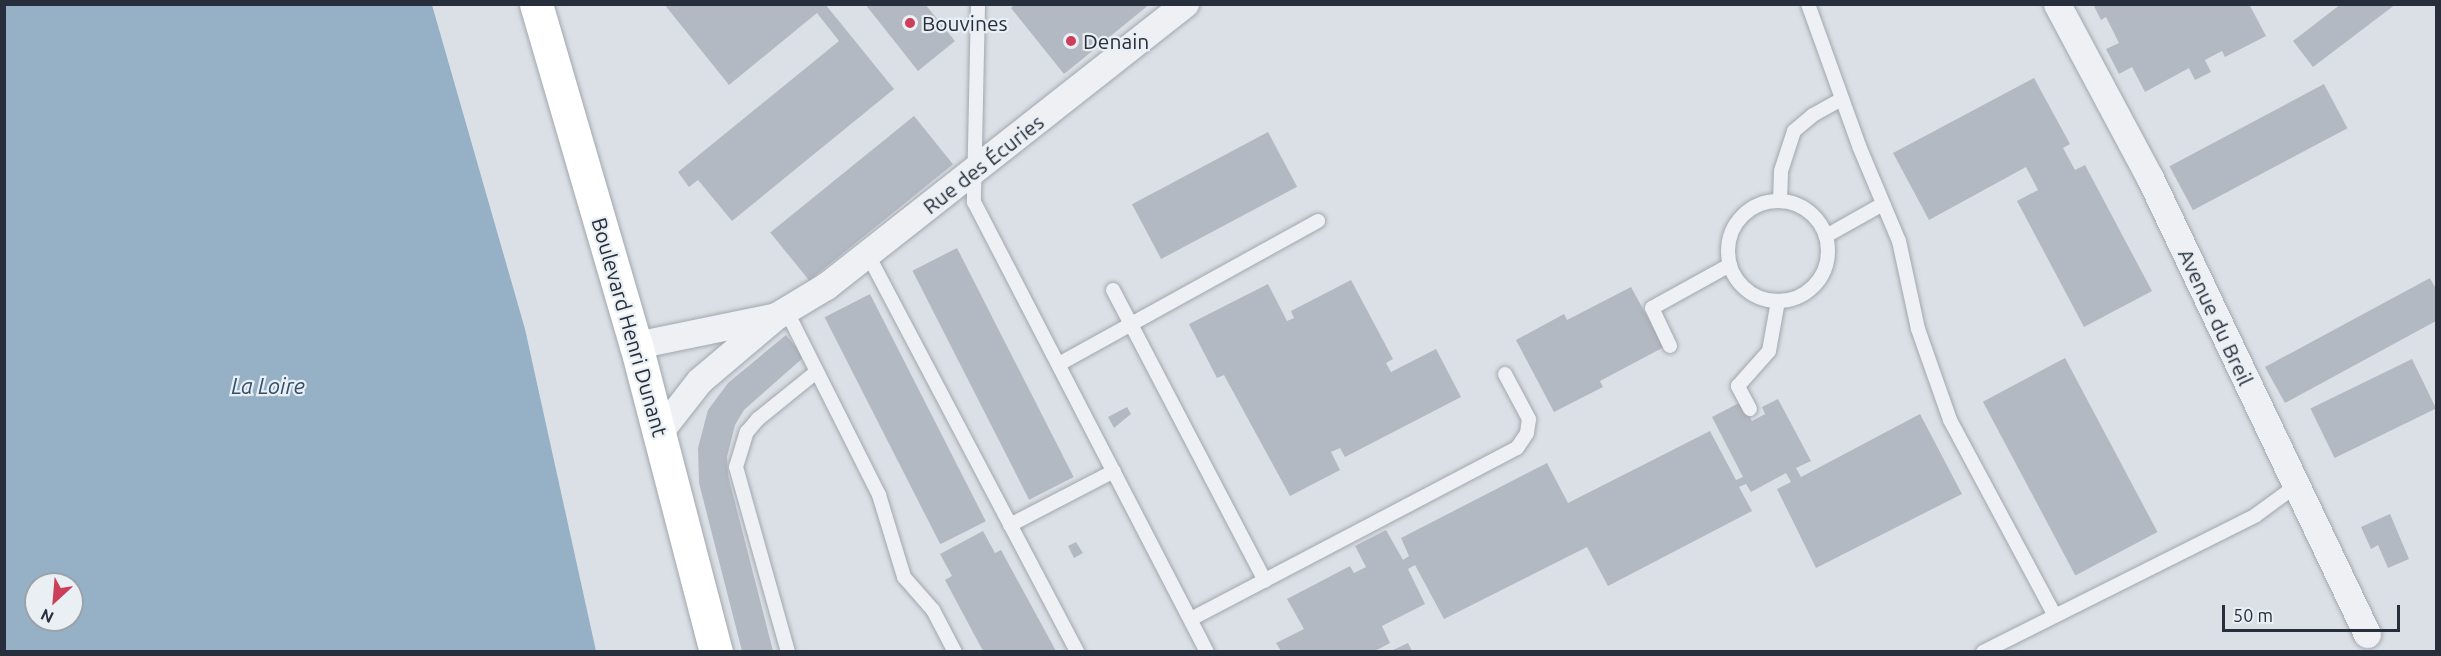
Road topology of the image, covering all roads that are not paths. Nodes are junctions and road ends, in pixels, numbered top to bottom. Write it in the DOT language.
graph roads {
  1 [pos="536,4"];
  2 [pos="1185,4"];
  3 [pos="1808,4"];
  4 [pos="2057,4"];
  5 [pos="981,6"];
  6 [pos="1842,99"];
  7 [pos="972,174"];
  8 [pos="1780,201"];
  9 [pos="1883,204"];
  10 [pos="1318,221"];
  11 [pos="1826,236"];
  12 [pos="867,253"];
  13 [pos="1730,265"];
  14 [pos="1113,290"];
  15 [pos="1779,301"];
  16 [pos="781,313"];
  17 [pos="1130,324"];
  18 [pos="636,345"];
  19 [pos="1670,346"];
  20 [pos="1059,364"];
  21 [pos="815,373"];
  22 [pos="1505,374"];
  23 [pos="1750,409"];
  24 [pos="660,431"];
  25 [pos="1114,471"];
  26 [pos="2297,485"];
  27 [pos="1010,525"];
  28 [pos="1265,581"];
  29 [pos="2055,616"];
  30 [pos="1191,619"];
  31 [pos="2367,634"];
  32 [pos="716,651"];
  33 [pos="788,651"];
  34 [pos="955,651"];
  35 [pos="1077,651"];
  36 [pos="1206,651"];
  37 [pos="1983,651"];
  1 -- 18 [label="main road, Boulevard Henri Dunant"];
  2 -- 7 [label="street, Rue des Écuries"];
  3 -- 6 [label="lane"];
  4 -- 26 [label="street, Avenue du Breil"];
  5 -- 7 [label="lane"];
  6 -- 8 [label="lane"];
  6 -- 9 [label="lane"];
  7 -- 12 [label="street, Rue des Écuries"];
  7 -- 20 [label="lane"];
  8 -- 11 [label="lane"];
  8 -- 13 [label="lane"];
  9 -- 11 [label="lane"];
  9 -- 29 [label="lane"];
  10 -- 17 [label="lane"];
  11 -- 15 [label="lane"];
  12 -- 16 [label="street, Rue des Écuries"];
  12 -- 27 [label="lane"];
  13 -- 15 [label="lane"];
  13 -- 19 [label="lane"];
  14 -- 17 [label="lane"];
  15 -- 23 [label="lane"];
  16 -- 18 [label="street, Rue des Écuries"];
  16 -- 21 [label="lane"];
  16 -- 24 [label="street, Rue des Écuries"];
  17 -- 20 [label="lane"];
  17 -- 28 [label="lane"];
  18 -- 24 [label="main road, Boulevard Henri Dunant"];
  20 -- 25 [label="lane"];
  21 -- 33 [label="lane"];
  21 -- 34 [label="lane"];
  22 -- 28 [label="lane"];
  24 -- 32 [label="main road, Boulevard Henri Dunant"];
  25 -- 27 [label="lane"];
  25 -- 30 [label="lane"];
  26 -- 29 [label="lane"];
  26 -- 31 [label="street, Avenue du Breil"];
  27 -- 35 [label="lane"];
  28 -- 30 [label="lane"];
  29 -- 37 [label="lane"];
  30 -- 36 [label="lane"];
}
